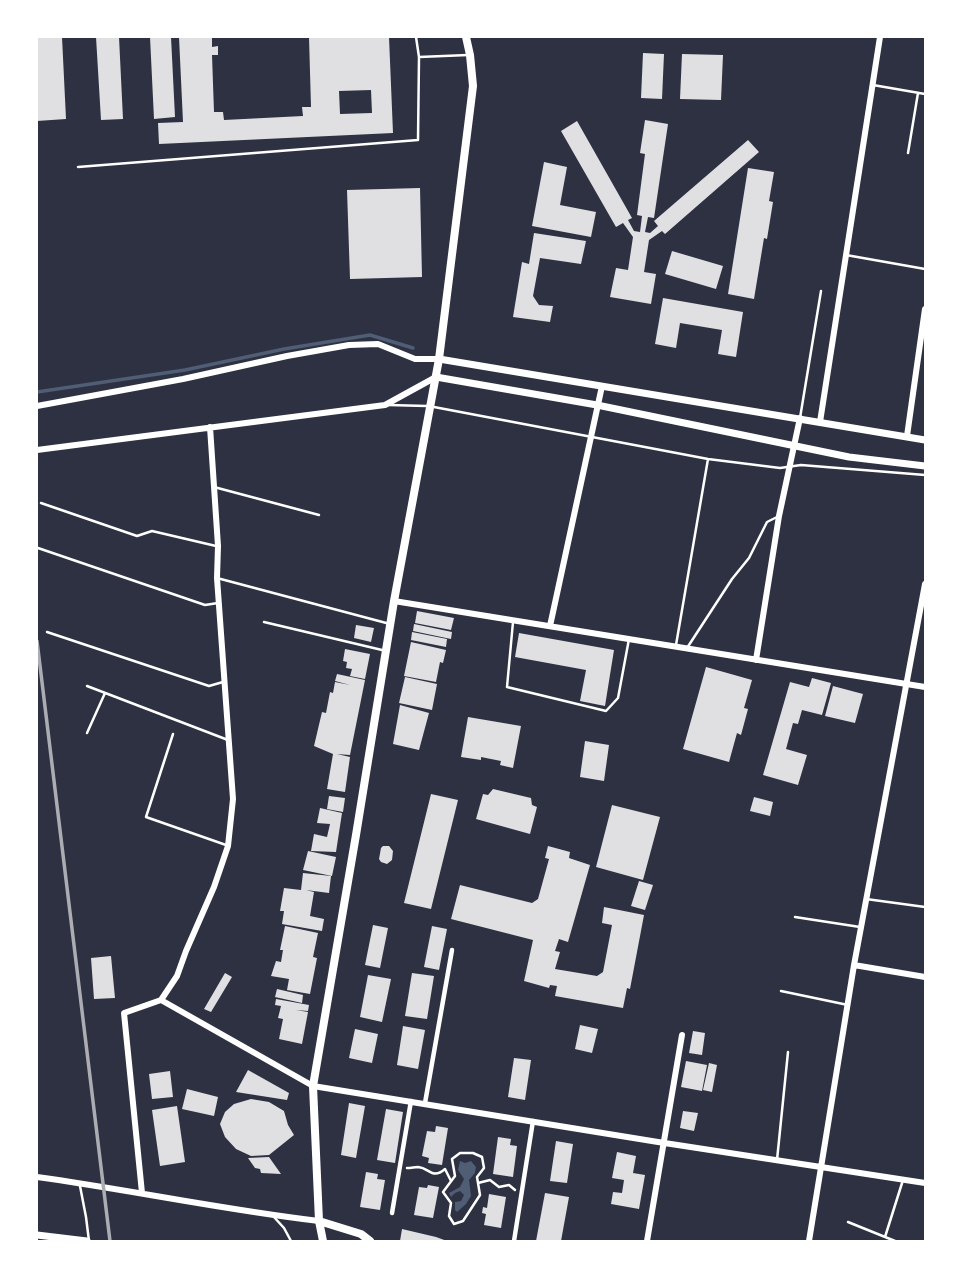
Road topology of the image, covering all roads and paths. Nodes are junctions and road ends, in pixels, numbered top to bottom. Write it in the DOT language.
graph roads {
  1 [pos="416,37"];
  2 [pos="466,37"];
  3 [pos="880,37"];
  4 [pos="470,55"];
  5 [pos="419,57"];
  6 [pos="873,85"];
  7 [pos="918,93"];
  8 [pos="925,94"];
  9 [pos="908,153"];
  10 [pos="78,167"];
  11 [pos="846,255"];
  12 [pos="925,269"];
  13 [pos="821,291"];
  14 [pos="925,309"];
  15 [pos="439,359"];
  16 [pos="436,377"];
  17 [pos="602,386"];
  18 [pos="385,405"];
  19 [pos="597,405"];
  20 [pos="37,406"];
  21 [pos="430,406"];
  22 [pos="800,418"];
  23 [pos="820,422"];
  24 [pos="210,427"];
  25 [pos="907,436"];
  26 [pos="590,437"];
  27 [pos="925,440"];
  28 [pos="794,445"];
  29 [pos="37,450"];
  30 [pos="708,459"];
  31 [pos="790,466"];
  32 [pos="925,466"];
  33 [pos="925,475"];
  34 [pos="214,487"];
  35 [pos="41,503"];
  36 [pos="319,515"];
  37 [pos="779,516"];
  38 [pos="218,546"];
  39 [pos="38,548"];
  40 [pos="217,578"];
  41 [pos="925,584"];
  42 [pos="394,601"];
  43 [pos="219,602"];
  44 [pos="513,620"];
  45 [pos="264,622"];
  46 [pos="390,625"];
  47 [pos="550,626"];
  48 [pos="47,632"];
  49 [pos="629,639"];
  50 [pos="676,646"];
  51 [pos="687,648"];
  52 [pos="386,650"];
  53 [pos="757,660"];
  54 [pos="225,681"];
  55 [pos="906,684"];
  56 [pos="87,686"];
  57 [pos="925,687"];
  58 [pos="105,693"];
  59 [pos="87,733"];
  60 [pos="173,734"];
  61 [pos="229,740"];
  62 [pos="228,846"];
  63 [pos="866,899"];
  64 [pos="925,907"];
  65 [pos="794,917"];
  66 [pos="861,928"];
  67 [pos="452,950"];
  68 [pos="854,965"];
  69 [pos="925,977"];
  70 [pos="782,991"];
  71 [pos="162,1000"];
  72 [pos="848,1005"];
  73 [pos="682,1035"];
  74 [pos="788,1052"];
  75 [pos="313,1086"];
  76 [pos="411,1101"];
  77 [pos="425,1103"];
  78 [pos="533,1121"];
  79 [pos="664,1143"];
  80 [pos="777,1160"];
  81 [pos="821,1167"];
  82 [pos="400,1169"];
  83 [pos="37,1177"];
  84 [pos="904,1180"];
  85 [pos="452,1181"];
  86 [pos="80,1183"];
  87 [pos="478,1183"];
  88 [pos="925,1183"];
  89 [pos="142,1193"];
  90 [pos="522,1195"];
  91 [pos="392,1213"];
  92 [pos="273,1216"];
  93 [pos="319,1221"];
  94 [pos="848,1222"];
  95 [pos="37,1235"];
  96 [pos="885,1237"];
  97 [pos="88,1241"];
  98 [pos="291,1241"];
  99 [pos="323,1241"];
  100 [pos="370,1241"];
  101 [pos="514,1241"];
  102 [pos="647,1241"];
  103 [pos="809,1241"];
  104 [pos="895,1241"];
  1 -- 5 [label="lane"];
  2 -- 4 [label="main road"];
  3 -- 6 [label="street"];
  4 -- 5 [label="lane"];
  4 -- 15 [label="main road"];
  5 -- 10 [label="lane"];
  6 -- 7 [label="lane"];
  6 -- 11 [label="street"];
  7 -- 8 [label="lane"];
  7 -- 9 [label="lane"];
  11 -- 12 [label="lane"];
  11 -- 23 [label="street"];
  13 -- 22 [label="lane"];
  14 -- 25 [label="street"];
  15 -- 16 [label="main road"];
  15 -- 17 [label="street"];
  15 -- 20 [label="street"];
  16 -- 18 [label="street"];
  16 -- 19 [label="street"];
  16 -- 21 [label="main road"];
  17 -- 19 [label="street"];
  17 -- 22 [label="street"];
  18 -- 21 [label="lane"];
  18 -- 24 [label="street"];
  19 -- 26 [label="street"];
  19 -- 28 [label="street"];
  21 -- 26 [label="lane"];
  21 -- 42 [label="main road"];
  22 -- 23 [label="street"];
  22 -- 28 [label="street"];
  23 -- 25 [label="street"];
  24 -- 29 [label="street"];
  24 -- 34 [label="street"];
  25 -- 27 [label="street"];
  26 -- 30 [label="lane"];
  26 -- 47 [label="street"];
  28 -- 31 [label="street"];
  28 -- 32 [label="street"];
  30 -- 31 [label="lane"];
  30 -- 50 [label="lane"];
  31 -- 33 [label="lane"];
  31 -- 37 [label="street"];
  34 -- 36 [label="lane"];
  34 -- 38 [label="street"];
  35 -- 38 [label="lane"];
  37 -- 51 [label="lane"];
  37 -- 53 [label="street"];
  38 -- 40 [label="street"];
  39 -- 43 [label="lane"];
  40 -- 43 [label="street"];
  40 -- 46 [label="lane"];
  41 -- 55 [label="street"];
  42 -- 44 [label="street"];
  42 -- 46 [label="main road"];
  43 -- 54 [label="street"];
  44 -- 47 [label="street"];
  44 -- 49 [label="lane"];
  45 -- 52 [label="lane"];
  46 -- 52 [label="main road"];
  47 -- 49 [label="street"];
  48 -- 54 [label="lane"];
  49 -- 50 [label="street"];
  50 -- 51 [label="street"];
  51 -- 53 [label="street"];
  52 -- 75 [label="main road"];
  53 -- 55 [label="street"];
  54 -- 61 [label="street"];
  55 -- 57 [label="street"];
  55 -- 63 [label="street"];
  56 -- 58 [label="lane"];
  58 -- 59 [label="lane"];
  58 -- 61 [label="lane"];
  60 -- 62 [label="lane"];
  61 -- 62 [label="street"];
  62 -- 71 [label="street"];
  63 -- 64 [label="lane"];
  63 -- 66 [label="street"];
  65 -- 66 [label="lane"];
  66 -- 68 [label="street"];
  67 -- 77 [label="street"];
  68 -- 69 [label="street"];
  68 -- 72 [label="street"];
  70 -- 72 [label="lane"];
  71 -- 75 [label="street"];
  71 -- 89 [label="street"];
  72 -- 81 [label="street"];
  73 -- 79 [label="street"];
  74 -- 80 [label="lane"];
  75 -- 76 [label="street"];
  75 -- 93 [label="main road"];
  76 -- 77 [label="street"];
  76 -- 82 [label="street"];
  77 -- 78 [label="street"];
  78 -- 79 [label="street"];
  78 -- 90 [label="street"];
  79 -- 80 [label="street"];
  79 -- 102 [label="street"];
  80 -- 81 [label="street"];
  81 -- 84 [label="street"];
  81 -- 103 [label="street"];
  82 -- 85 [label="path"];
  82 -- 91 [label="street"];
  83 -- 86 [label="street"];
  84 -- 88 [label="street"];
  84 -- 96 [label="lane"];
  85 -- 87 [label="path"];
  85 -- 87 [label="path"];
  86 -- 89 [label="street"];
  86 -- 97 [label="lane"];
  87 -- 90 [label="path"];
  89 -- 92 [label="street"];
  90 -- 101 [label="street"];
  92 -- 93 [label="street"];
  92 -- 98 [label="lane"];
  93 -- 99 [label="main road"];
  93 -- 100 [label="main road"];
  94 -- 96 [label="lane"];
  95 -- 97 [label="street"];
  96 -- 104 [label="lane"];
}
